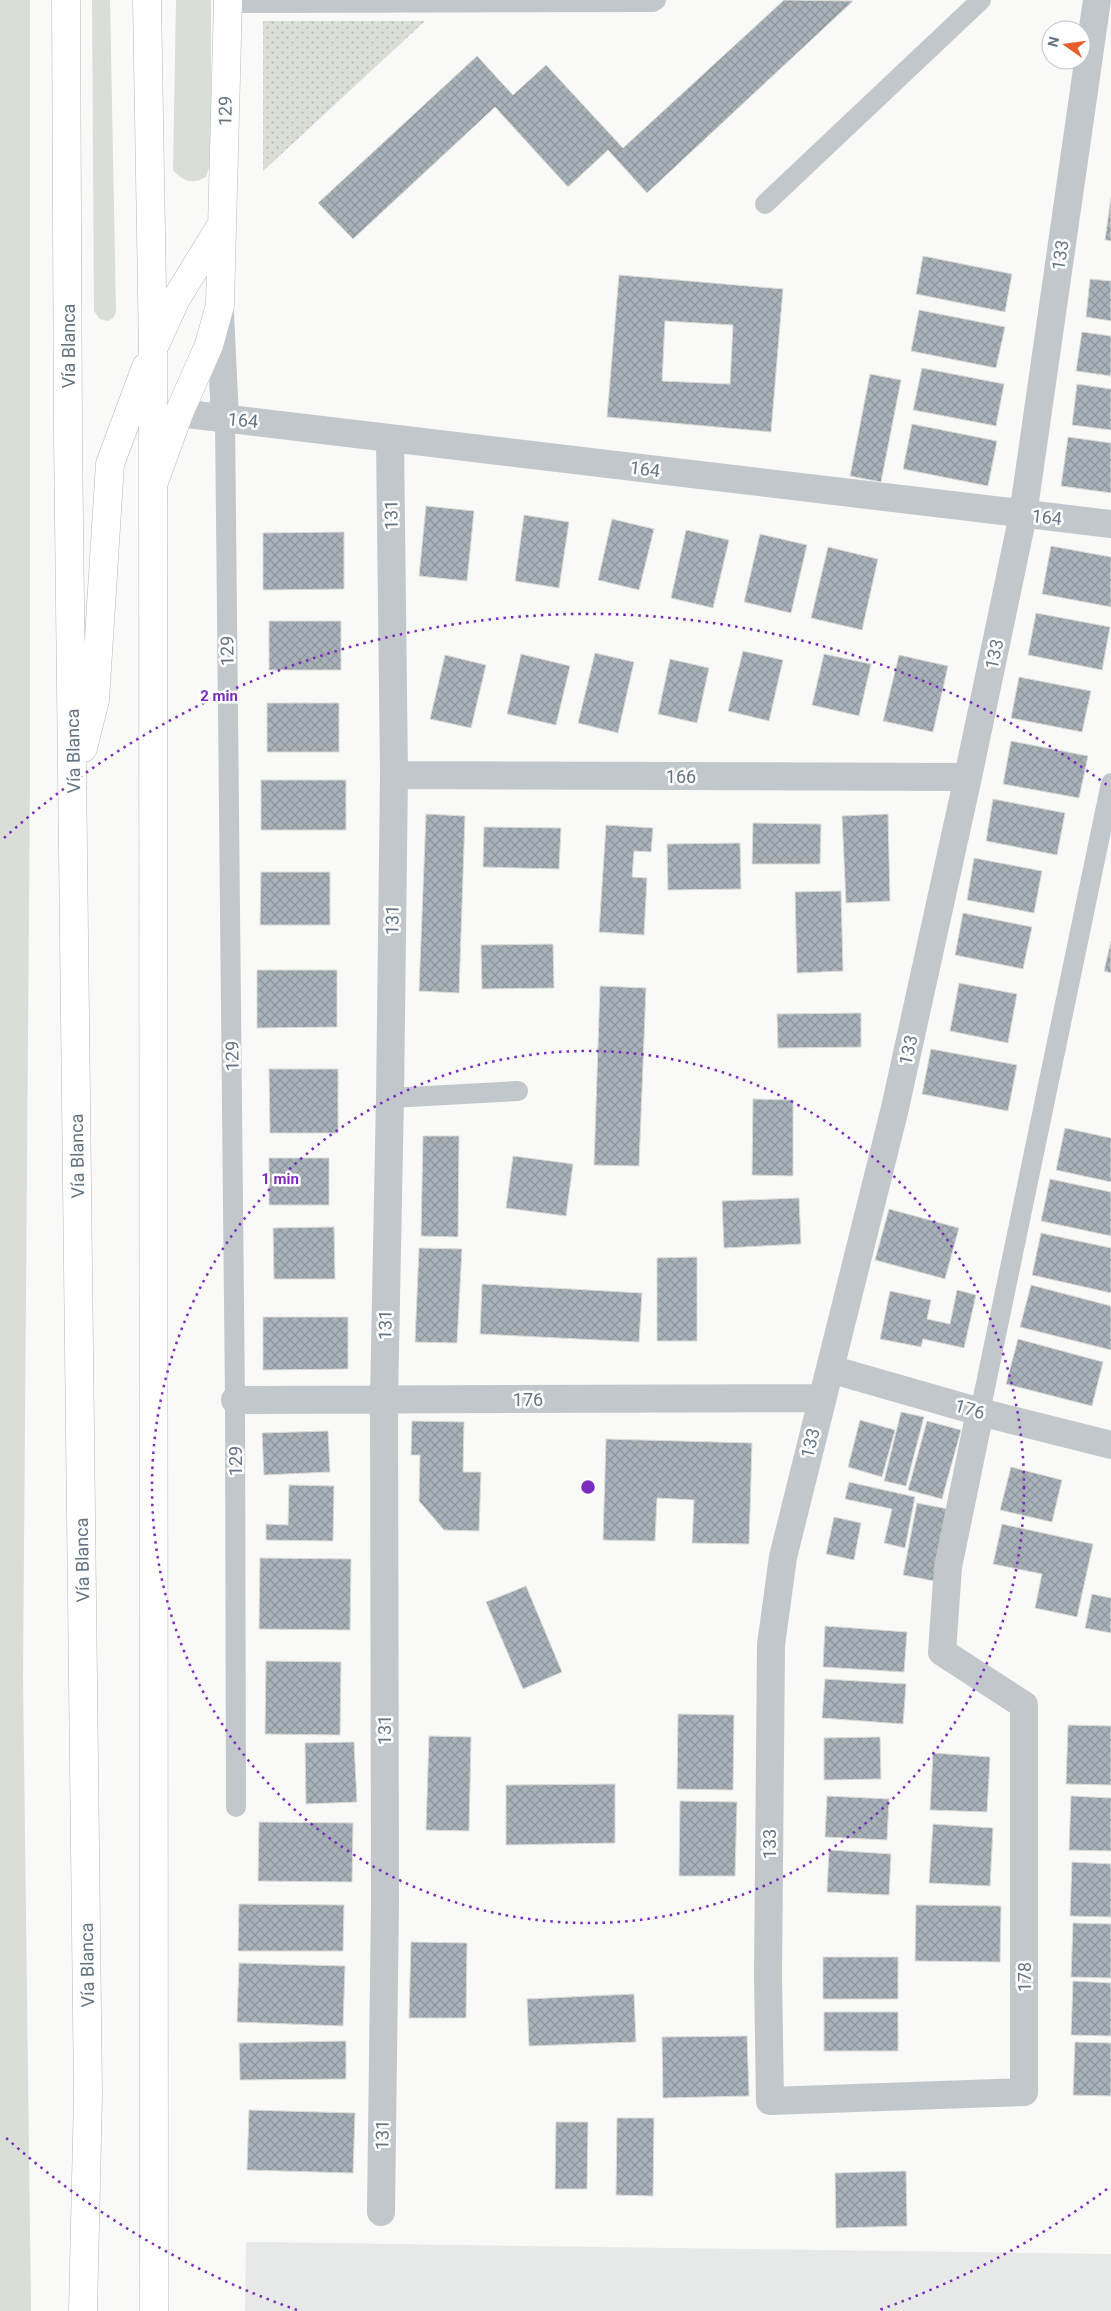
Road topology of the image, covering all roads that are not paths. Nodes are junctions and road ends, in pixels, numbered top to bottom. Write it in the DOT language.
graph roads {
  1 [pos="66,0"];
  2 [pos="147,0"];
  3 [pos="656,0"];
  4 [pos="981,0"];
  5 [pos="1098,0"];
  6 [pos="228,1"];
  7 [pos="765,204"];
  8 [pos="222,222"];
  9 [pos="220,305"];
  10 [pos="153,349"];
  11 [pos="179,414"];
  12 [pos="225,419"];
  13 [pos="390,438"];
  14 [pos="152,486"];
  15 [pos="1023,515"];
  16 [pos="1111,524"];
  17 [pos="394,775"];
  18 [pos="968,777"];
  19 [pos="1111,783"];
  20 [pos="74,785"];
  21 [pos="518,1091"];
  22 [pos="390,1098"];
  23 [pos="830,1369"];
  24 [pos="821,1398"];
  25 [pos="384,1399"];
  26 [pos="235,1400"];
  27 [pos="980,1412"];
  28 [pos="1111,1445"];
  29 [pos="236,1807"];
  30 [pos="770,2101"];
  31 [pos="382,2212"];
  32 [pos="83,2311"];
  33 [pos="154,2311"];
  1 -- 20 [label="main road, Vía Blanca"];
  2 -- 10 [label="main road"];
  3 -- 6 [label="lane"];
  4 -- 7 [label="lane"];
  5 -- 15 [label="street, 133"];
  6 -- 8 [label="main road, 129"];
  8 -- 9 [label="main road, 129"];
  8 -- 10 [label="main road, 129"];
  9 -- 11 [label="main road, 129"];
  9 -- 12 [label="street, 129"];
  10 -- 14 [label="main road"];
  10 -- 20 [label="main road, 129"];
  11 -- 12 [label="street, 164"];
  11 -- 14 [label="main road, 129"];
  12 -- 13 [label="street, 164"];
  12 -- 26 [label="lane, 129"];
  13 -- 15 [label="street, 164"];
  13 -- 17 [label="street, 131"];
  14 -- 33 [label="main road"];
  15 -- 16 [label="street, 164"];
  15 -- 18 [label="street, 133"];
  17 -- 18 [label="street, 166"];
  17 -- 22 [label="street, 131"];
  18 -- 23 [label="street, 133"];
  19 -- 27 [label="lane"];
  20 -- 32 [label="main road, Vía Blanca"];
  21 -- 22 [label="lane"];
  22 -- 25 [label="street, 131"];
  23 -- 24 [label="street, 133"];
  23 -- 27 [label="street, 176"];
  24 -- 25 [label="street, 176"];
  24 -- 30 [label="street, 133"];
  25 -- 26 [label="street, 176"];
  25 -- 31 [label="street, 131"];
  26 -- 29 [label="lane, 129"];
  27 -- 28 [label="street, 176"];
  27 -- 30 [label="street, 178"];
}
